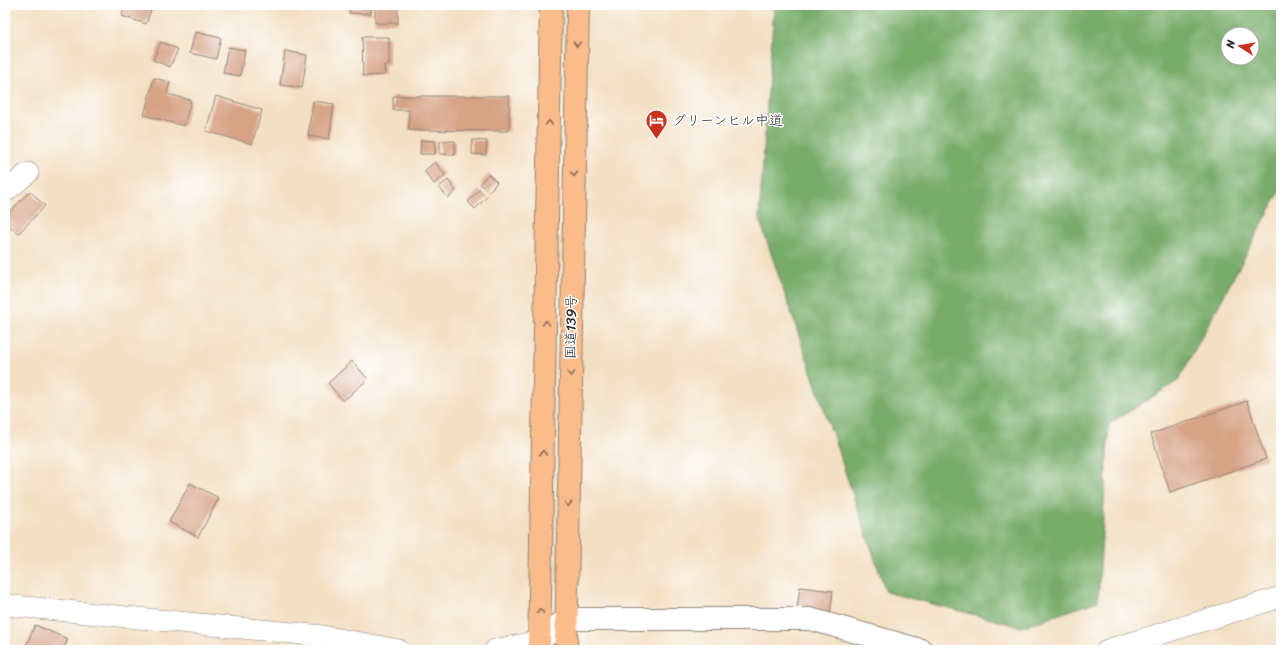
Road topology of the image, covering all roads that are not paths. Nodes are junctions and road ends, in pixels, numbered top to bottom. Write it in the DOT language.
graph roads {
  1 [pos="551,5"];
  2 [pos="578,5"];
  3 [pos="28,173"];
  4 [pos="5,192"];
  5 [pos="1281,597"];
  6 [pos="5,605"];
  7 [pos="566,619"];
  8 [pos="539,645"];
  9 [pos="359,646"];
  10 [pos="399,650"];
  11 [pos="495,650"];
  12 [pos="566,650"];
  13 [pos="921,650"];
  14 [pos="1107,650"];
  8 -- 1 [label="highway, 国道139号, one-way"];
  2 -- 7 [label="highway, 国道139号, one-way"];
  3 -- 4 [label="street"];
  5 -- 14 [label="street"];
  6 -- 9 [label="street"];
  7 -- 8 [label="street"];
  7 -- 12 [label="highway, 国道139号"];
  7 -- 13 [label="street"];
  8 -- 11 [label="street"];
  9 -- 10 [label="street"];
}
